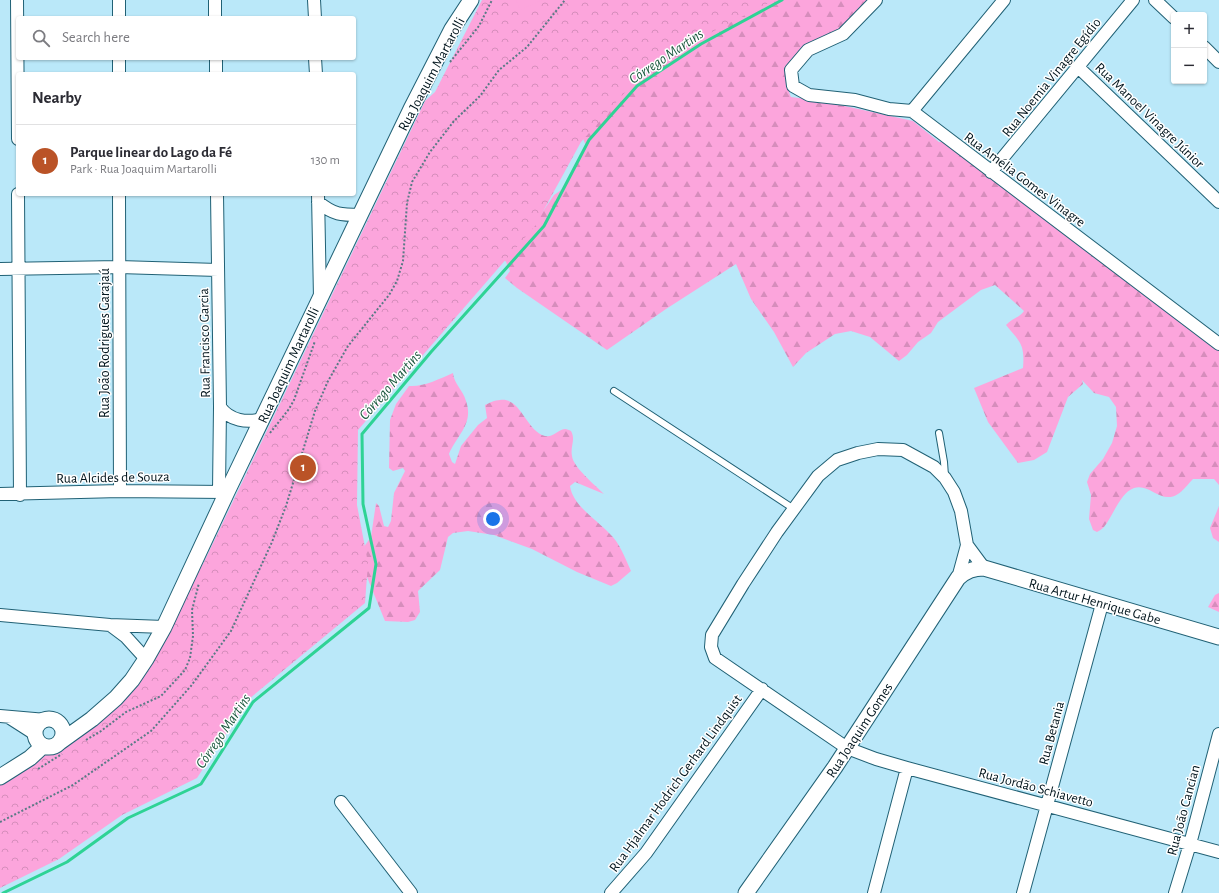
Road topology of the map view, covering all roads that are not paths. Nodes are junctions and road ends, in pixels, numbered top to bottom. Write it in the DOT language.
graph roads {
  1 [pos="17,0"];
  2 [pos="119,0"];
  3 [pos="215,0"];
  4 [pos="314,0"];
  5 [pos="471,0"];
  6 [pos="876,0"];
  7 [pos="1004,0"];
  8 [pos="1133,0"];
  9 [pos="1155,0"];
  10 [pos="1171,15"];
  11 [pos="17,16"];
  12 [pos="119,16"];
  13 [pos="216,16"];
  14 [pos="315,16"];
  15 [pos="1205,48"];
  16 [pos="17,60"];
  17 [pos="119,60"];
  18 [pos="216,60"];
  19 [pos="316,60"];
  20 [pos="1219,62"];
  21 [pos="1078,67"];
  22 [pos="18,72"];
  23 [pos="119,72"];
  24 [pos="216,72"];
  25 [pos="316,72"];
  26 [pos="912,111"];
  27 [pos="992,172"];
  28 [pos="18,196"];
  29 [pos="119,196"];
  30 [pos="217,196"];
  31 [pos="318,198"];
  32 [pos="1219,202"];
  33 [pos="360,215"];
  34 [pos="119,266"];
  35 [pos="19,268"];
  36 [pos="0,269"];
  37 [pos="218,270"];
  38 [pos="320,298"];
  39 [pos="1219,344"];
  40 [pos="614,391"];
  41 [pos="220,407"];
  42 [pos="262,419"];
  43 [pos="939,433"];
  44 [pos="945,478"];
  45 [pos="120,491"];
  46 [pos="223,492"];
  47 [pos="0,494"];
  48 [pos="20,495"];
  49 [pos="794,509"];
  50 [pos="967,545"];
  51 [pos="978,569"];
  52 [pos="958,578"];
  53 [pos="1102,604"];
  54 [pos="0,614"];
  55 [pos="110,625"];
  56 [pos="164,627"];
  57 [pos="1219,637"];
  58 [pos="146,659"];
  59 [pos="762,689"];
  60 [pos="5,716"];
  61 [pos="92,719"];
  62 [pos="53,722"];
  63 [pos="1219,734"];
  64 [pos="39,740"];
  65 [pos="60,742"];
  66 [pos="847,748"];
  67 [pos="907,768"];
  68 [pos="0,777"];
  69 [pos="341,802"];
  70 [pos="1047,806"];
  71 [pos="1190,844"];
  72 [pos="1219,852"];
  73 [pos="411,893"];
  74 [pos="611,893"];
  75 [pos="746,893"];
  76 [pos="874,893"];
  77 [pos="1023,893"];
  78 [pos="1175,893"];
  1 -- 11 [label="street"];
  2 -- 12 [label="street"];
  3 -- 13 [label="street"];
  4 -- 14 [label="street"];
  5 -- 33 [label="street, Rua Joaquim Martarolli"];
  6 -- 26 [label="street"];
  7 -- 26 [label="street"];
  8 -- 21 [label="street, Rua Noemia Vinagre Egídio"];
  9 -- 10 [label="street"];
  15 -- 20 [label="street"];
  16 -- 22 [label="street"];
  17 -- 23 [label="street"];
  18 -- 24 [label="street"];
  19 -- 25 [label="street"];
  21 -- 27 [label="street, Rua Noemia Vinagre Egídio"];
  21 -- 32 [label="street, Rua Manoel Vinagre Júnior"];
  26 -- 27 [label="street, Rua Amélia Gomes Vinagre"];
  27 -- 39 [label="street, Rua Amélia Gomes Vinagre"];
  28 -- 35 [label="street"];
  29 -- 34 [label="street, Rua João Rodrigues Garajaú"];
  30 -- 37 [label="street, Rua Francisco Garcia"];
  31 -- 33 [label="street"];
  31 -- 38 [label="street"];
  33 -- 38 [label="street, Rua Joaquim Martarolli"];
  34 -- 35 [label="street"];
  34 -- 37 [label="street"];
  34 -- 45 [label="street, Rua João Rodrigues Garajaú"];
  35 -- 36 [label="street"];
  35 -- 48 [label="street"];
  37 -- 41 [label="street, Rua Francisco Garcia"];
  38 -- 42 [label="street, Rua Joaquim Martarolli"];
  40 -- 49 [label="lane"];
  41 -- 42 [label="street"];
  41 -- 46 [label="street, Rua Francisco Garcia"];
  42 -- 46 [label="street, Rua Joaquim Martarolli"];
  43 -- 44 [label="lane"];
  44 -- 49 [label="street, Rua Jordão Schiavetto"];
  44 -- 50 [label="street, Rua Jordão Schiavetto"];
  45 -- 46 [label="street, Rua Alcides de Souza"];
  45 -- 48 [label="street, Rua Alcides de Souza"];
  46 -- 56 [label="street, Rua Joaquim Martarolli"];
  47 -- 48 [label="street, Rua Alcides de Souza"];
  49 -- 59 [label="street, Rua Jordão Schiavetto"];
  50 -- 51 [label="street"];
  50 -- 52 [label="street"];
  51 -- 52 [label="street, Rua Joaquim Gomes"];
  51 -- 53 [label="street, Rua Artur Henrique Gabe"];
  52 -- 66 [label="street, Rua Joaquim Gomes"];
  53 -- 57 [label="street, Rua Artur Henrique Gabe"];
  53 -- 70 [label="street, Rua Betania"];
  54 -- 55 [label="street"];
  55 -- 56 [label="street"];
  55 -- 58 [label="street"];
  56 -- 58 [label="street, Rua Joaquim Martarolli"];
  58 -- 61 [label="street, Rua Joaquim Martarolli"];
  59 -- 66 [label="street, Rua Jordão Schiavetto"];
  59 -- 74 [label="street, Rua Hjalmar Hodrich Gerhard Lindquist"];
  60 -- 62 [label="street"];
  60 -- 64 [label="street"];
  61 -- 62 [label="street"];
  61 -- 65 [label="street, Rua Joaquim Martarolli"];
  62 -- 64 [label="street"];
  62 -- 65 [label="street"];
  63 -- 71 [label="street, Rua João Cancian"];
  64 -- 65 [label="street"];
  64 -- 68 [label="street"];
  66 -- 67 [label="street, Rua Jordão Schiavetto"];
  66 -- 75 [label="street, Rua Joaquim Gomes"];
  67 -- 70 [label="street, Rua Jordão Schiavetto"];
  67 -- 76 [label="street"];
  69 -- 73 [label="street"];
  70 -- 71 [label="street, Rua Jordão Schiavetto"];
  70 -- 77 [label="street, Rua Betania"];
  71 -- 72 [label="street, Rua Jordão Schiavetto"];
  71 -- 78 [label="street, Rua João Cancian"];
}
